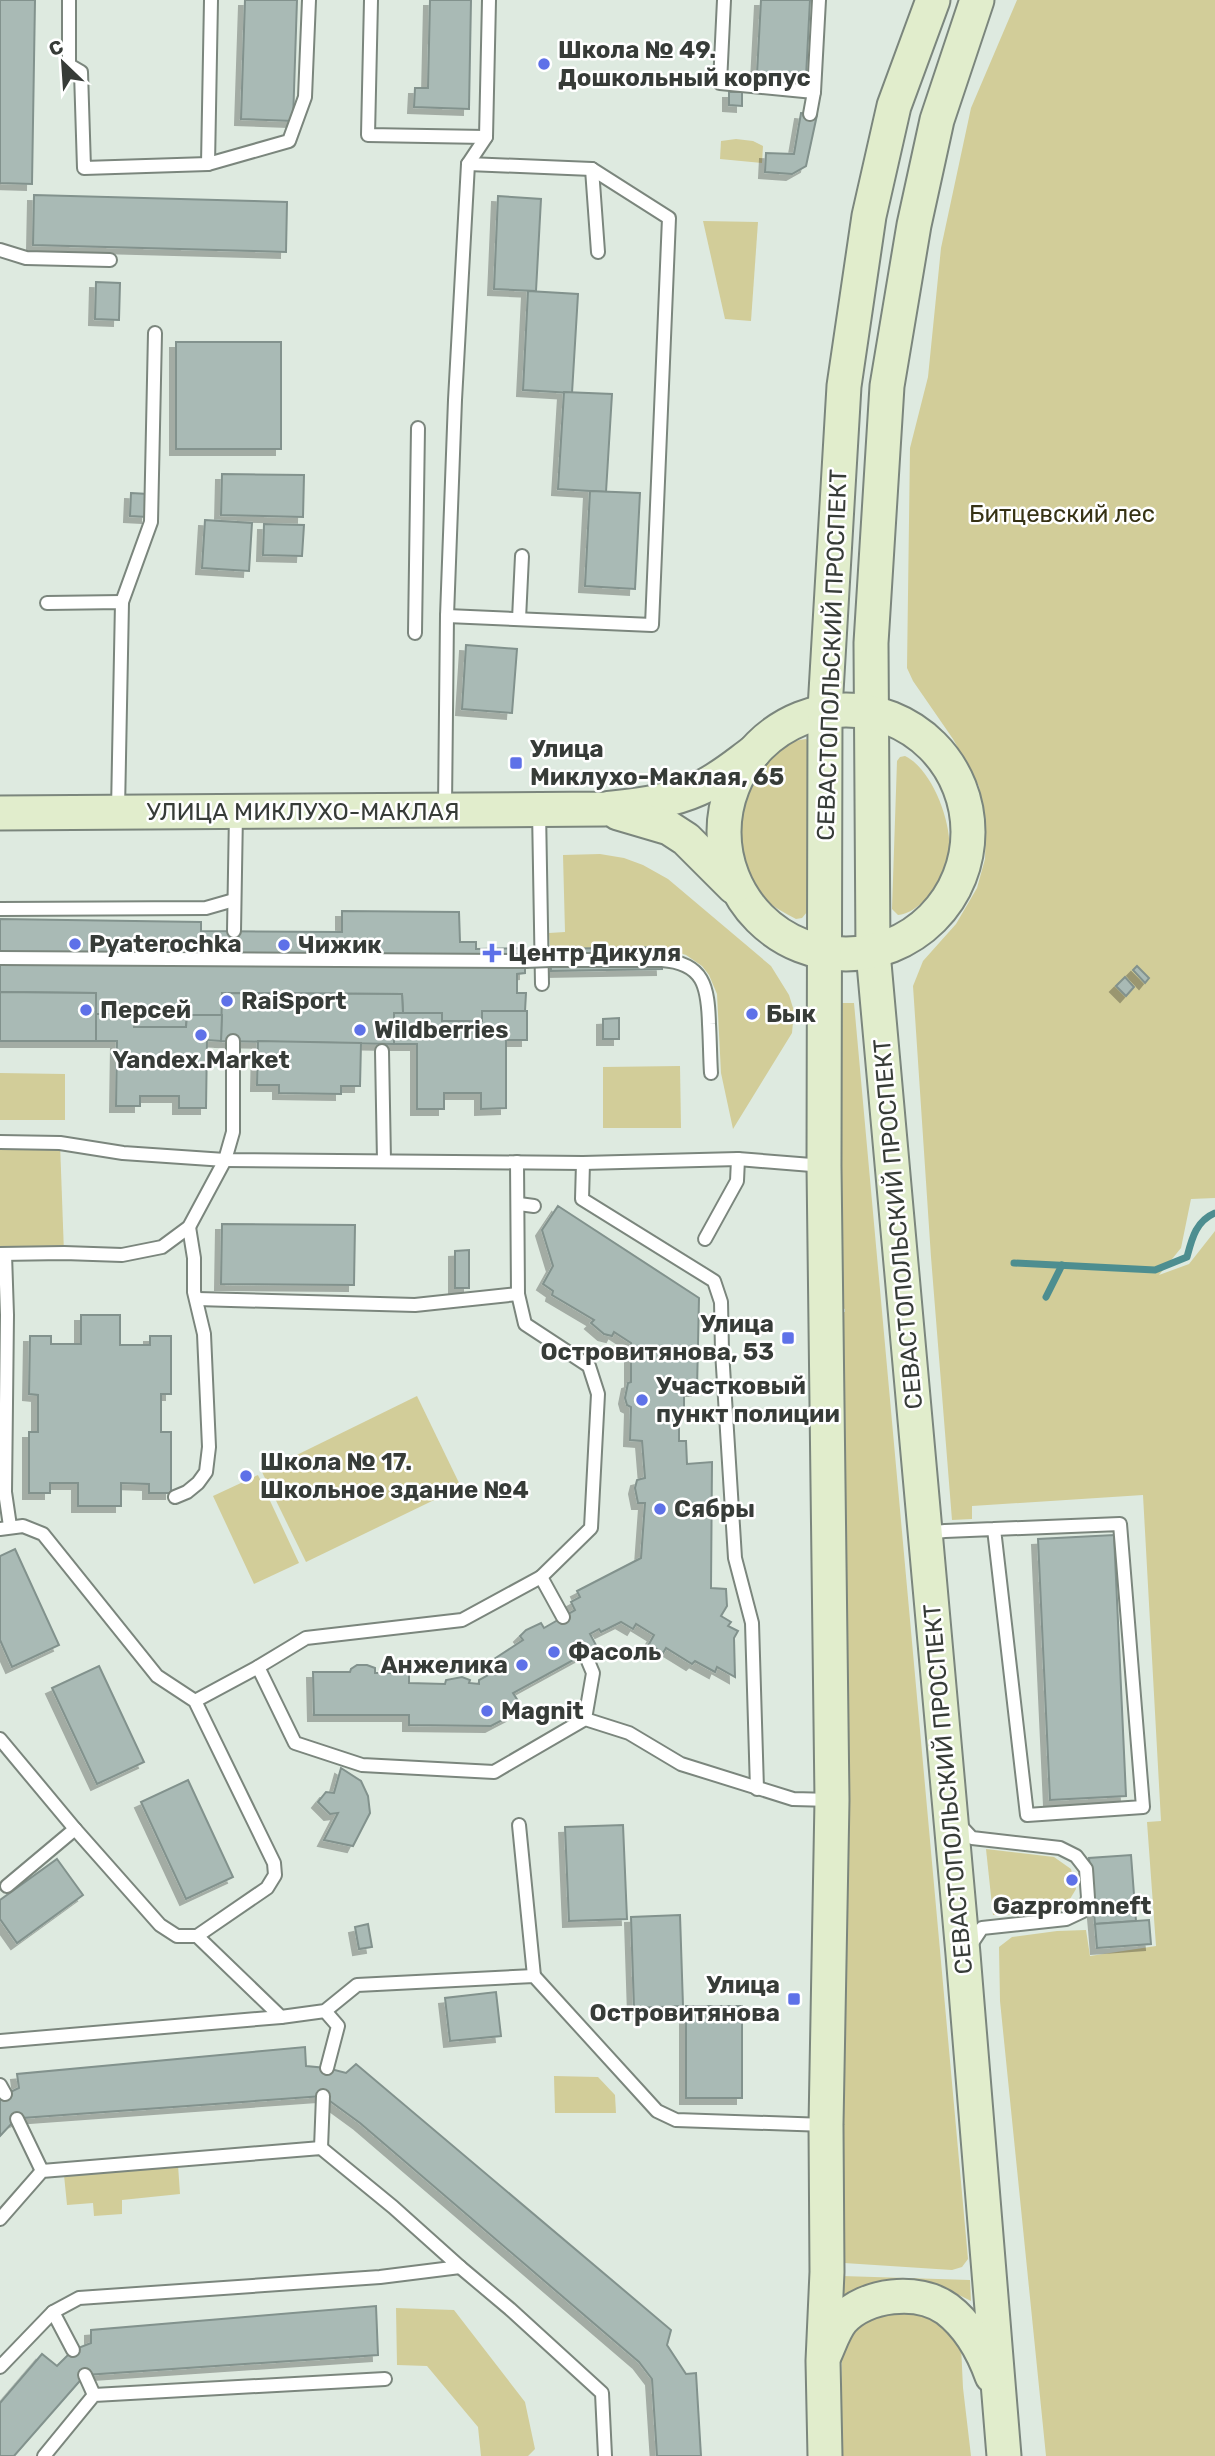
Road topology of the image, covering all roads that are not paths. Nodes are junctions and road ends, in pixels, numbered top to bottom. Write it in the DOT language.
graph roads {
  1 [pos="69,0"];
  2 [pos="211,0"];
  3 [pos="309,0"];
  4 [pos="371,0"];
  5 [pos="489,0"];
  6 [pos="724,0"];
  7 [pos="819,0"];
  8 [pos="933,0"];
  9 [pos="977,0"];
  10 [pos="814,92"];
  11 [pos="810,114"];
  12 [pos="486,138"];
  13 [pos="208,164"];
  14 [pos="468,164"];
  15 [pos="592,169"];
  16 [pos="0,251"];
  17 [pos="598,252"];
  18 [pos="0,259"];
  19 [pos="110,260"];
  20 [pos="155,333"];
  21 [pos="418,428"];
  22 [pos="522,556"];
  23 [pos="122,602"];
  24 [pos="47,603"];
  25 [pos="447,616"];
  26 [pos="519,619"];
  27 [pos="415,634"];
  28 [pos="871,708"];
  29 [pos="825,709"];
  30 [pos="754,752"];
  31 [pos="539,810"];
  32 [pos="605,810"];
  33 [pos="445,811"];
  34 [pos="0,813"];
  35 [pos="236,813"];
  36 [pos="118,814"];
  37 [pos="234,900"];
  38 [pos="750,905"];
  39 [pos="0,909"];
  40 [pos="234,931"];
  41 [pos="824,952"];
  42 [pos="873,952"];
  43 [pos="0,958"];
  44 [pos="542,984"];
  45 [pos="233,1041"];
  46 [pos="382,1051"];
  47 [pos="711,1073"];
  48 [pos="0,1142"];
  49 [pos="738,1159"];
  50 [pos="225,1160"];
  51 [pos="384,1161"];
  52 [pos="517,1162"];
  53 [pos="583,1163"];
  54 [pos="824,1166"];
  55 [pos="519,1204"];
  56 [pos="534,1206"];
  57 [pos="189,1227"];
  58 [pos="705,1239"];
  59 [pos="2,1254"];
  60 [pos="518,1294"];
  61 [pos="197,1299"];
  62 [pos="174,1497"];
  63 [pos="5,1528"];
  64 [pos="994,1529"];
  65 [pos="925,1533"];
  66 [pos="541,1577"];
  67 [pos="563,1617"];
  68 [pos="585,1654"];
  69 [pos="258,1667"];
  70 [pos="195,1701"];
  71 [pos="585,1719"];
  72 [pos="0,1739"];
  73 [pos="757,1788"];
  74 [pos="832,1800"];
  75 [pos="951,1817"];
  76 [pos="519,1825"];
  77 [pos="75,1829"];
  78 [pos="7,1886"];
  79 [pos="197,1936"];
  80 [pos="963,1954"];
  81 [pos="534,1976"];
  82 [pos="325,2011"];
  83 [pos="281,2017"];
  84 [pos="0,2041"];
  85 [pos="327,2068"];
  86 [pos="323,2096"];
  87 [pos="17,2119"];
  88 [pos="826,2125"];
  89 [pos="321,2148"];
  90 [pos="42,2171"];
  91 [pos="0,2219"];
  92 [pos="460,2267"];
  93 [pos="53,2312"];
  94 [pos="73,2350"];
  95 [pos="823,2361"];
  96 [pos="0,2367"];
  97 [pos="85,2375"];
  98 [pos="385,2379"];
  99 [pos="998,2391"];
  100 [pos="94,2395"];
  101 [pos="822,2448"];
  102 [pos="44,2456"];
  103 [pos="605,2456"];
  104 [pos="1004,2456"];
  1 -- 13 [label="lane"];
  2 -- 13 [label="lane"];
  3 -- 13 [label="lane"];
  4 -- 12 [label="lane"];
  5 -- 12 [label="lane"];
  6 -- 10 [label="lane"];
  7 -- 10 [label="lane"];
  8 -- 29 [label="main road, СЕВАСТОПОЛЬСКИЙ ПРОСПЕКТ"];
  9 -- 28 [label="main road, СЕВАСТОПОЛЬСКИЙ ПРОСПЕКТ"];
  10 -- 11 [label="lane"];
  12 -- 14 [label="lane"];
  14 -- 15 [label="lane"];
  14 -- 25 [label="lane"];
  15 -- 17 [label="lane"];
  15 -- 26 [label="lane"];
  16 -- 18 [label="lane"];
  16 -- 19 [label="lane"];
  20 -- 23 [label="lane"];
  21 -- 27 [label="lane"];
  22 -- 26 [label="lane"];
  23 -- 24 [label="lane"];
  23 -- 36 [label="lane"];
  25 -- 26 [label="lane"];
  25 -- 33 [label="lane"];
  28 -- 29 [label="main road"];
  28 -- 42 [label="main road, СЕВАСТОПОЛЬСКИЙ ПРОСПЕКТ"];
  28 -- 42 [label="main road"];
  29 -- 30 [label="main road"];
  29 -- 41 [label="main road, СЕВАСТОПОЛЬСКИЙ ПРОСПЕКТ"];
  30 -- 32 [label="main road, УЛИЦА МИКЛУХО-МАКЛАЯ"];
  30 -- 38 [label="main road"];
  31 -- 32 [label="main road, УЛИЦА МИКЛУХО-МАКЛАЯ"];
  31 -- 33 [label="main road, УЛИЦА МИКЛУХО-МАКЛАЯ"];
  31 -- 44 [label="lane"];
  32 -- 38 [label="main road, УЛИЦА МИКЛУХО-МАКЛАЯ"];
  33 -- 35 [label="main road, УЛИЦА МИКЛУХО-МАКЛАЯ"];
  34 -- 36 [label="main road, УЛИЦА МИКЛУХО-МАКЛАЯ"];
  35 -- 36 [label="main road, УЛИЦА МИКЛУХО-МАКЛАЯ"];
  35 -- 37 [label="lane"];
  37 -- 39 [label="lane"];
  37 -- 40 [label="lane"];
  38 -- 41 [label="main road"];
  41 -- 42 [label="main road"];
  41 -- 54 [label="main road, СЕВАСТОПОЛЬСКИЙ ПРОСПЕКТ"];
  42 -- 65 [label="main road, СЕВАСТОПОЛЬСКИЙ ПРОСПЕКТ"];
  43 -- 47 [label="lane, bridge"];
  45 -- 50 [label="lane"];
  46 -- 51 [label="lane"];
  48 -- 50 [label="lane"];
  49 -- 53 [label="lane"];
  49 -- 54 [label="lane"];
  49 -- 58 [label="lane"];
  50 -- 51 [label="lane"];
  50 -- 57 [label="lane"];
  51 -- 52 [label="lane"];
  52 -- 53 [label="lane"];
  52 -- 55 [label="lane"];
  53 -- 73 [label="lane"];
  54 -- 74 [label="main road, СЕВАСТОПОЛЬСКИЙ ПРОСПЕКТ"];
  55 -- 56 [label="lane"];
  55 -- 60 [label="lane"];
  57 -- 59 [label="lane"];
  57 -- 61 [label="lane"];
  59 -- 63 [label="lane"];
  60 -- 61 [label="lane"];
  60 -- 66 [label="lane"];
  61 -- 62 [label="lane"];
  63 -- 70 [label="lane"];
  64 -- 64 [label="lane"];
  64 -- 65 [label="lane"];
  65 -- 75 [label="main road, СЕВАСТОПОЛЬСКИЙ ПРОСПЕКТ"];
  66 -- 67 [label="lane"];
  66 -- 69 [label="lane"];
  68 -- 71 [label="lane"];
  69 -- 70 [label="lane"];
  69 -- 71 [label="lane"];
  70 -- 79 [label="lane"];
  71 -- 73 [label="lane"];
  72 -- 77 [label="lane"];
  73 -- 74 [label="lane"];
  74 -- 88 [label="main road, СЕВАСТОПОЛЬСКИЙ ПРОСПЕКТ"];
  75 -- 80 [label="main road, СЕВАСТОПОЛЬСКИЙ ПРОСПЕКТ"];
  75 -- 80 [label="lane"];
  76 -- 81 [label="lane"];
  77 -- 78 [label="lane"];
  77 -- 79 [label="lane"];
  79 -- 83 [label="lane"];
  80 -- 99 [label="main road, СЕВАСТОПОЛЬСКИЙ ПРОСПЕКТ"];
  81 -- 82 [label="lane"];
  81 -- 88 [label="lane"];
  82 -- 83 [label="lane"];
  82 -- 85 [label="lane"];
  83 -- 84 [label="lane"];
  86 -- 89 [label="lane"];
  87 -- 90 [label="lane"];
  88 -- 95 [label="main road, СЕВАСТОПОЛЬСКИЙ ПРОСПЕКТ"];
  89 -- 90 [label="lane"];
  89 -- 92 [label="lane"];
  90 -- 91 [label="lane"];
  92 -- 93 [label="lane"];
  92 -- 103 [label="lane"];
  93 -- 94 [label="lane"];
  93 -- 96 [label="lane"];
  95 -- 99 [label="main road"];
  95 -- 101 [label="main road, СЕВАСТОПОЛЬСКИЙ ПРОСПЕКТ"];
  97 -- 100 [label="lane"];
  98 -- 100 [label="lane"];
  99 -- 104 [label="main road, СЕВАСТОПОЛЬСКИЙ ПРОСПЕКТ"];
  100 -- 102 [label="lane"];
}
